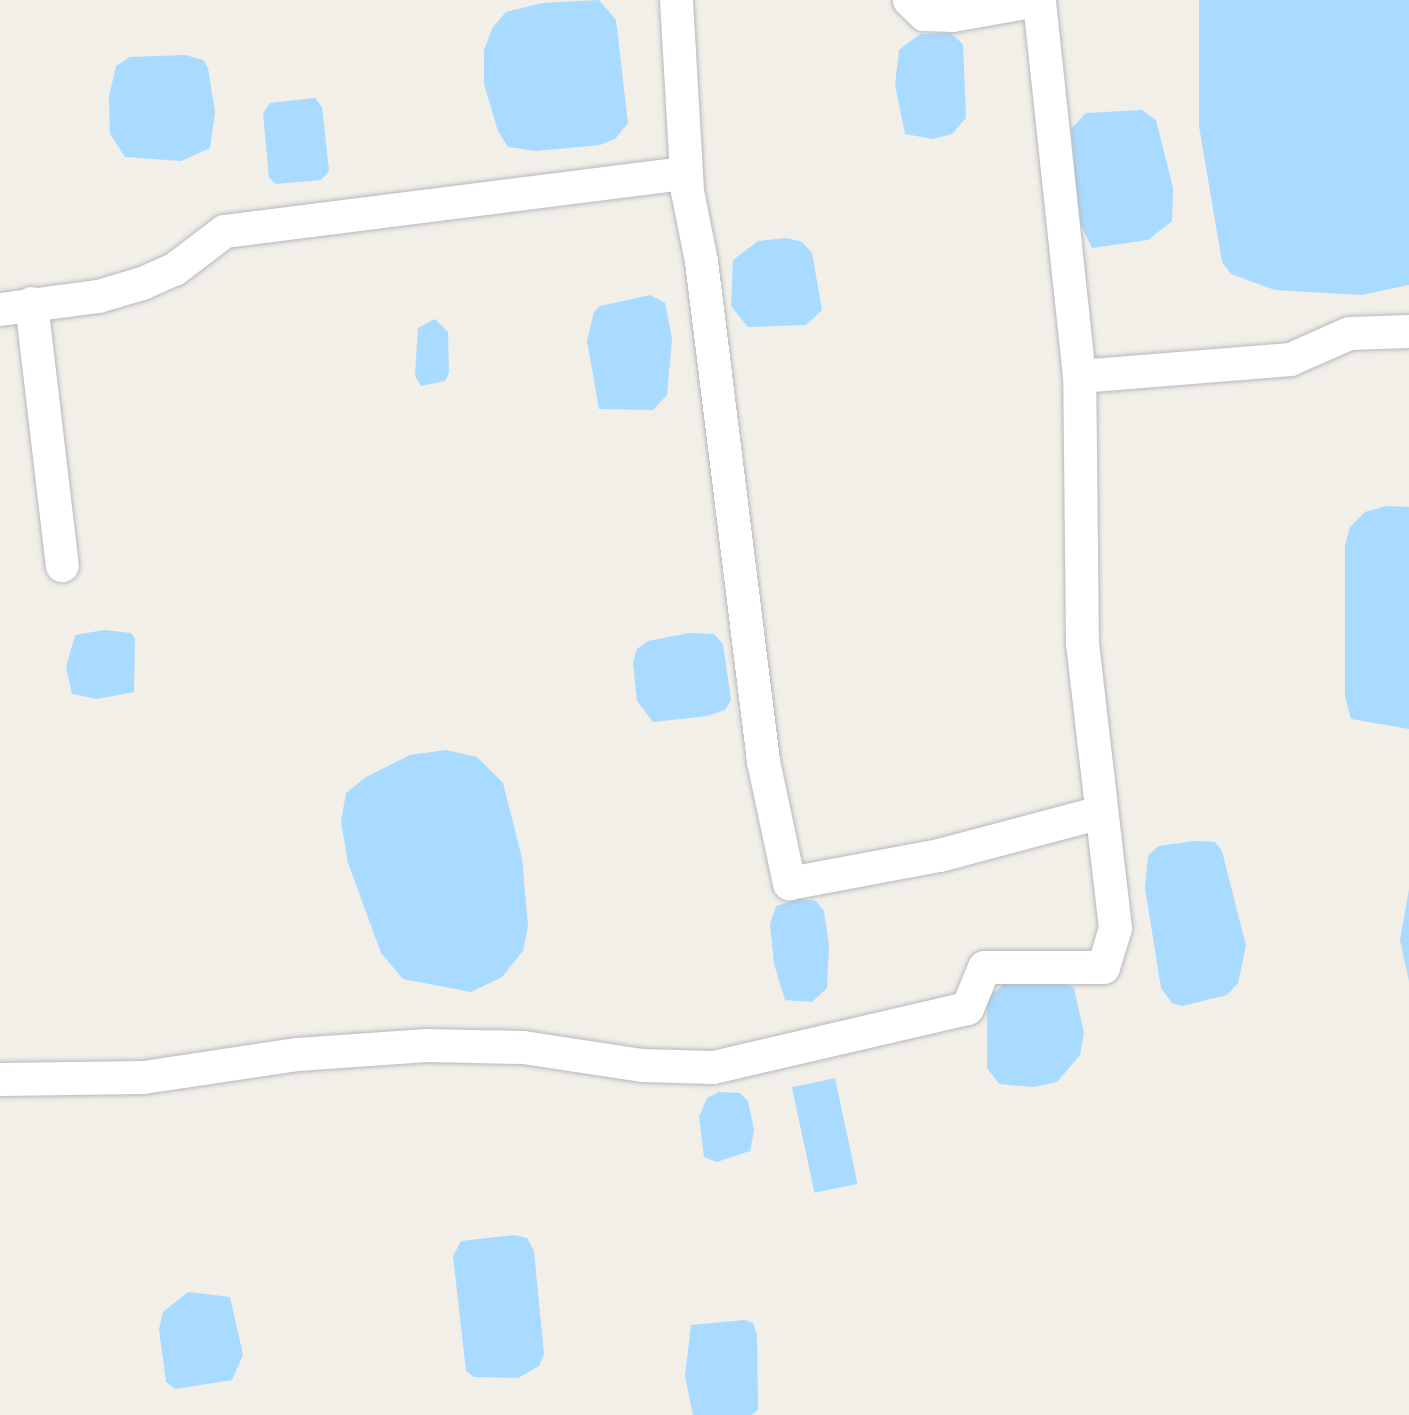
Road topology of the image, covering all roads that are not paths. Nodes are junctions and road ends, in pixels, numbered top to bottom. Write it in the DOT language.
graph roads {
  1 [pos="676,0"];
  2 [pos="909,0"];
  3 [pos="1038,0"];
  4 [pos="685,173"];
  5 [pos="15,306"];
  6 [pos="1409,331"];
  7 [pos="1078,376"];
  8 [pos="62,565"];
  9 [pos="1101,812"];
  10 [pos="0,1079"];
  1 -- 4 [label="street"];
  2 -- 3 [label="street"];
  3 -- 7 [label="street"];
  4 -- 5 [label="street"];
  4 -- 9 [label="street"];
  5 -- 8 [label="street"];
  6 -- 7 [label="street"];
  7 -- 9 [label="street"];
  9 -- 10 [label="street"];
}
